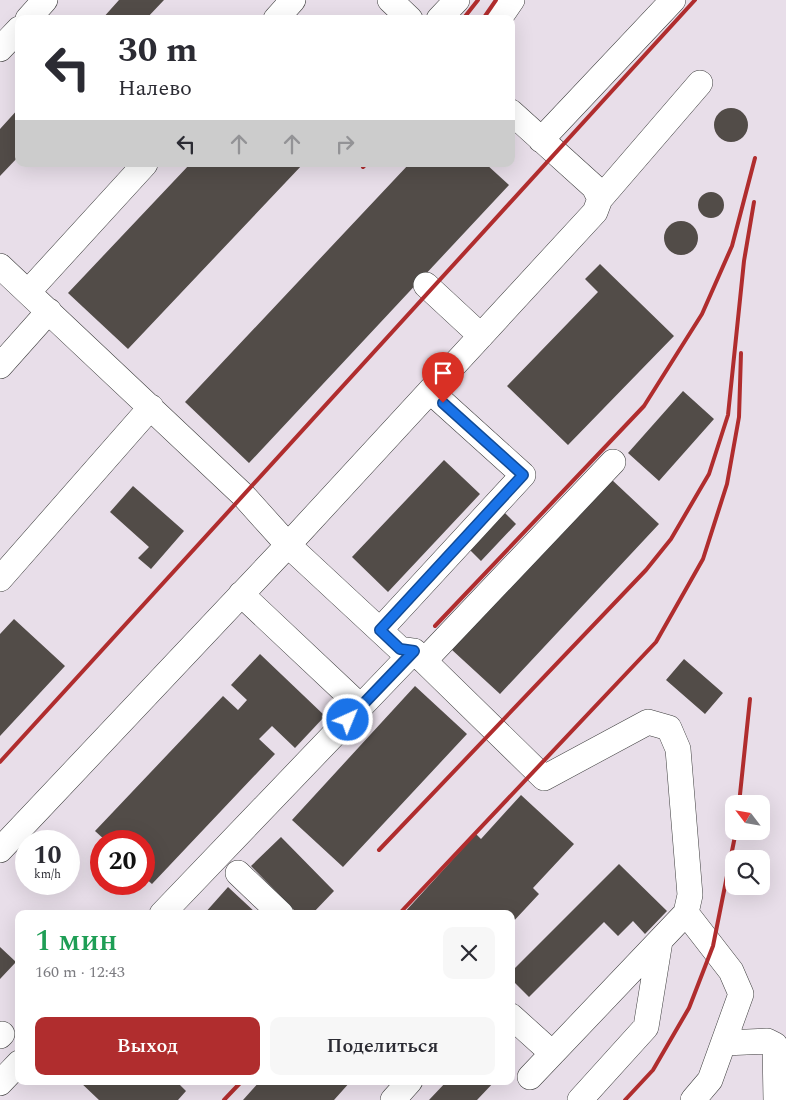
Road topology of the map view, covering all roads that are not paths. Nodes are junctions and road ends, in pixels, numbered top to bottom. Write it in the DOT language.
graph roads {
  1 [pos="45,0"];
  2 [pos="293,0"];
  3 [pos="390,0"];
  4 [pos="457,0"];
  5 [pos="512,0"];
  6 [pos="673,0"];
  7 [pos="32,15"];
  8 [pos="280,15"];
  9 [pos="406,15"];
  10 [pos="443,15"];
  11 [pos="502,15"];
  12 [pos="15,33"];
  13 [pos="0,49"];
  14 [pos="700,83"];
  15 [pos="515,116"];
  16 [pos="541,140"];
  17 [pos="142,167"];
  18 [pos="600,199"];
  19 [pos="0,266"];
  20 [pos="426,285"];
  21 [pos="28,292"];
  22 [pos="50,312"];
  23 [pos="481,336"];
  24 [pos="0,366"];
  25 [pos="430,391"];
  26 [pos="151,407"];
  27 [pos="613,462"];
  28 [pos="288,545"];
  29 [pos="0,579"];
  30 [pos="241,594"];
  31 [pos="380,630"];
  32 [pos="419,656"];
  33 [pos="361,707"];
  34 [pos="0,850"];
  35 [pos="238,873"];
  36 [pos="166,910"];
  37 [pos="277,910"];
  38 [pos="686,913"];
  39 [pos="660,941"];
  40 [pos="515,1020"];
  41 [pos="724,1043"];
  42 [pos="552,1053"];
  43 [pos="15,1067"];
  44 [pos="530,1077"];
  45 [pos="0,1083"];
  46 [pos="406,1085"];
  47 [pos="393,1100"];
  48 [pos="580,1100"];
  49 [pos="693,1100"];
  50 [pos="776,1100"];
  1 -- 7 [label="lane"];
  2 -- 8 [label="lane"];
  3 -- 9 [label="lane"];
  4 -- 10 [label="lane"];
  5 -- 11 [label="lane"];
  6 -- 16 [label="lane"];
  12 -- 13 [label="lane"];
  14 -- 18 [label="lane"];
  15 -- 16 [label="lane"];
  16 -- 18 [label="lane"];
  17 -- 21 [label="lane"];
  18 -- 23 [label="lane"];
  19 -- 21 [label="lane"];
  20 -- 23 [label="lane"];
  21 -- 22 [label="lane"];
  22 -- 24 [label="lane"];
  22 -- 26 [label="lane"];
  23 -- 25 [label="lane"];
  25 -- 28 [label="lane"];
  25 -- 31 [label="lane"];
  26 -- 28 [label="lane"];
  26 -- 29 [label="lane"];
  27 -- 32 [label="lane"];
  28 -- 30 [label="lane"];
  28 -- 31 [label="lane"];
  30 -- 33 [label="lane"];
  30 -- 34 [label="lane"];
  31 -- 32 [label="lane"];
  32 -- 33 [label="lane"];
  32 -- 38 [label="lane"];
  33 -- 36 [label="lane"];
  35 -- 37 [label="lane"];
  38 -- 39 [label="lane"];
  38 -- 41 [label="lane"];
  39 -- 42 [label="lane"];
  39 -- 48 [label="lane"];
  40 -- 42 [label="lane"];
  41 -- 49 [label="lane"];
  41 -- 50 [label="lane"];
  42 -- 44 [label="lane"];
  43 -- 45 [label="lane"];
  46 -- 47 [label="lane"];
}
